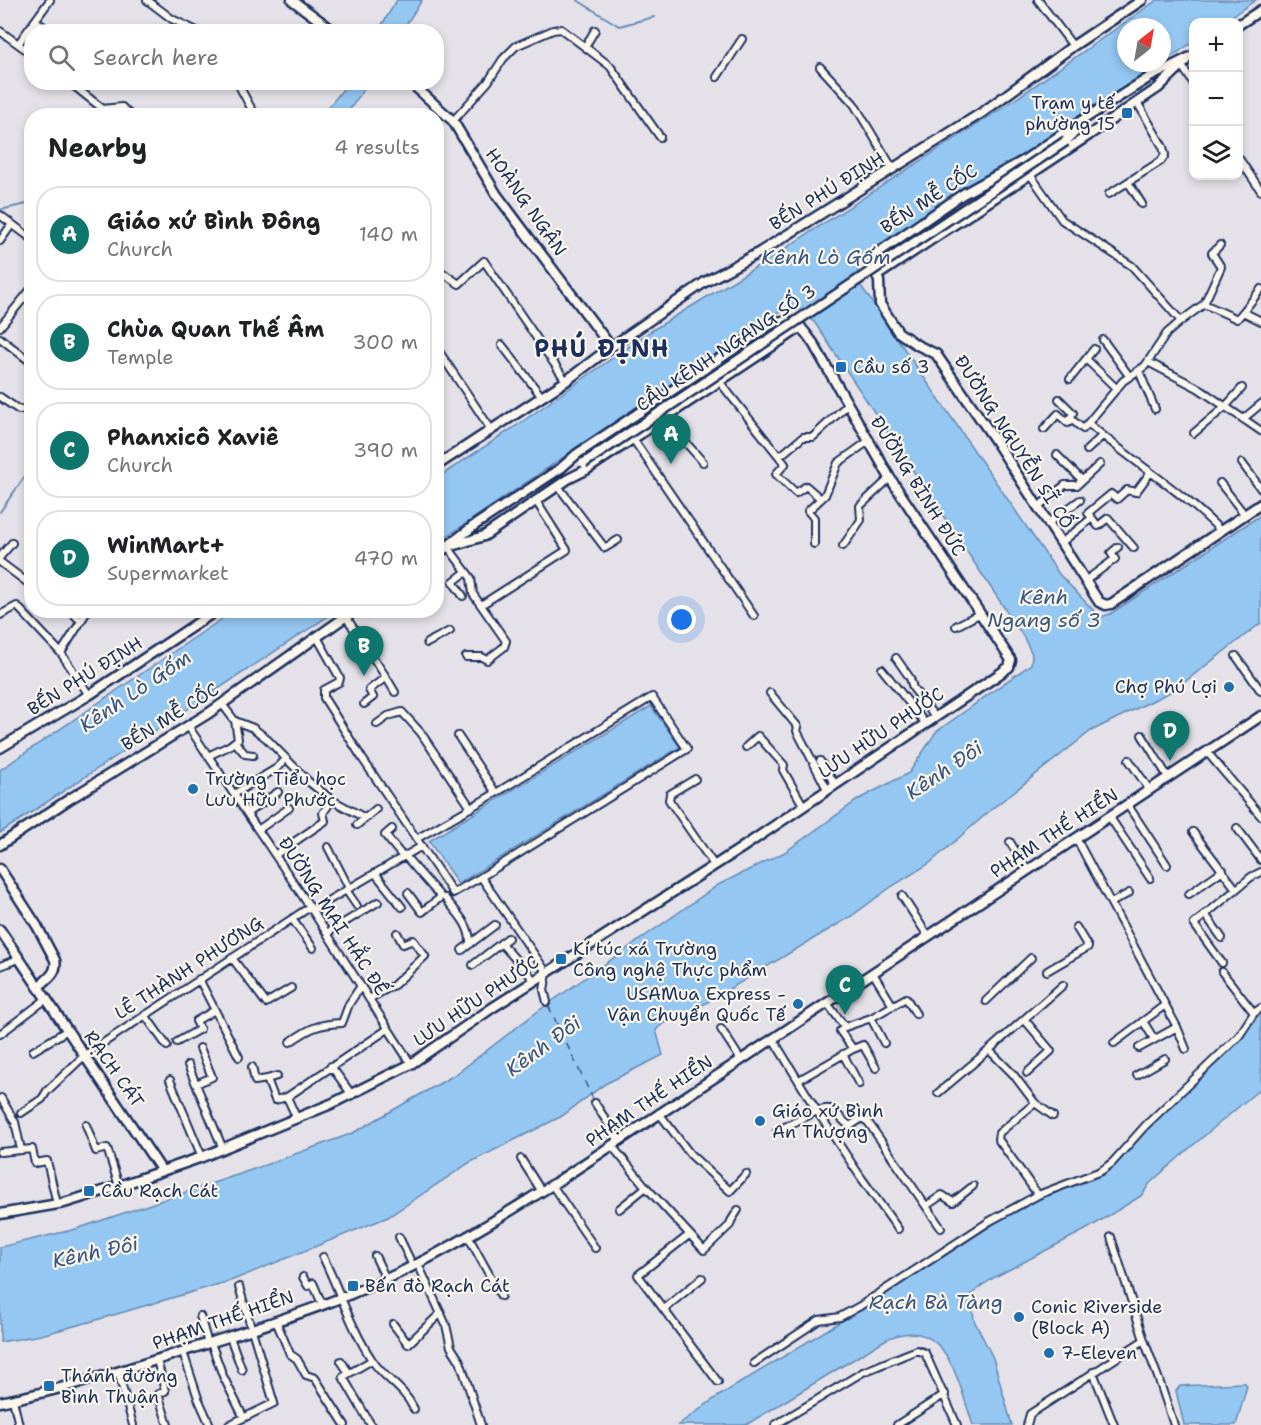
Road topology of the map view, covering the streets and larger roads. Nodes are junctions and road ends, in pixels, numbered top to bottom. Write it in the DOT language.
graph roads {
  1 [pos="50,0"];
  2 [pos="147,0"];
  3 [pos="292,0"];
  4 [pos="1038,0"];
  5 [pos="1142,0"];
  6 [pos="1261,10"];
  7 [pos="36,21"];
  8 [pos="1243,22"];
  9 [pos="34,24"];
  10 [pos="40,24"];
  11 [pos="182,24"];
  12 [pos="324,24"];
  13 [pos="595,30"];
  14 [pos="0,31"];
  15 [pos="24,36"];
  16 [pos="742,39"];
  17 [pos="18,44"];
  18 [pos="1073,46"];
  19 [pos="585,47"];
  20 [pos="24,48"];
  21 [pos="1189,58"];
  22 [pos="1189,60"];
  23 [pos="1182,66"];
  24 [pos="820,67"];
  25 [pos="1189,76"];
  26 [pos="717,77"];
  27 [pos="1150,77"];
  28 [pos="1158,88"];
  29 [pos="79,90"];
  30 [pos="241,90"];
  31 [pos="419,90"];
  32 [pos="1137,102"];
  33 [pos="103,108"];
  34 [pos="123,108"];
  35 [pos="250,108"];
  36 [pos="439,108"];
  37 [pos="444,113"];
  38 [pos="453,121"];
  39 [pos="1081,121"];
  40 [pos="1089,135"];
  41 [pos="660,137"];
  42 [pos="1066,141"];
  43 [pos="1243,163"];
  44 [pos="893,169"];
  45 [pos="1029,173"];
  46 [pos="1128,182"];
  47 [pos="1261,191"];
  48 [pos="1109,194"];
  49 [pos="1142,204"];
  50 [pos="0,215"];
  51 [pos="12,224"];
  52 [pos="24,233"];
  53 [pos="0,241"];
  54 [pos="1220,245"];
  55 [pos="444,274"];
  56 [pos="878,275"];
  57 [pos="1261,289"];
  58 [pos="24,297"];
  59 [pos="1204,304"];
  60 [pos="1243,312"];
  61 [pos="1181,321"];
  62 [pos="1261,321"];
  63 [pos="0,327"];
  64 [pos="801,327"];
  65 [pos="0,338"];
  66 [pos="1102,340"];
  67 [pos="502,345"];
  68 [pos="611,347"];
  69 [pos="1094,349"];
  70 [pos="24,357"];
  71 [pos="444,359"];
  72 [pos="1086,359"];
  73 [pos="1148,362"];
  74 [pos="1138,371"];
  75 [pos="1130,377"];
  76 [pos="1070,379"];
  77 [pos="566,381"];
  78 [pos="718,381"];
  79 [pos="1242,388"];
  80 [pos="1117,389"];
  81 [pos="0,397"];
  82 [pos="542,397"];
  83 [pos="1059,399"];
  84 [pos="1261,404"];
  85 [pos="847,405"];
  86 [pos="1225,407"];
  87 [pos="24,408"];
  88 [pos="1155,409"];
  89 [pos="664,418"];
  90 [pos="1072,419"];
  91 [pos="1243,419"];
  92 [pos="1088,423"];
  93 [pos="1044,429"];
  94 [pos="492,431"];
  95 [pos="1261,431"];
  96 [pos="1194,433"];
  97 [pos="1102,436"];
  98 [pos="633,439"];
  99 [pos="870,440"];
  100 [pos="1087,450"];
  101 [pos="1057,455"];
  102 [pos="780,456"];
  103 [pos="444,460"];
  104 [pos="703,462"];
  105 [pos="584,463"];
  106 [pos="1100,464"];
  107 [pos="1242,464"];
  108 [pos="561,468"];
  109 [pos="1150,473"];
  110 [pos="890,478"];
  111 [pos="568,479"];
  112 [pos="1083,480"];
  113 [pos="1220,483"];
  114 [pos="558,486"];
  115 [pos="1261,489"];
  116 [pos="821,499"];
  117 [pos="1080,500"];
  118 [pos="536,501"];
  119 [pos="1261,504"];
  120 [pos="508,505"];
  121 [pos="1038,507"];
  122 [pos="1245,514"];
  123 [pos="514,515"];
  124 [pos="1092,518"];
  125 [pos="1048,523"];
  126 [pos="1221,531"];
  127 [pos="618,540"];
  128 [pos="12,543"];
  129 [pos="1061,543"];
  130 [pos="814,544"];
  131 [pos="843,546"];
  132 [pos="448,547"];
  133 [pos="1118,547"];
  134 [pos="1134,548"];
  135 [pos="444,550"];
  136 [pos="0,557"];
  137 [pos="0,562"];
  138 [pos="466,572"];
  139 [pos="24,580"];
  140 [pos="1085,581"];
  141 [pos="463,596"];
  142 [pos="481,605"];
  143 [pos="24,613"];
  144 [pos="979,614"];
  145 [pos="0,615"];
  146 [pos="754,616"];
  147 [pos="28,618"];
  148 [pos="78,618"];
  149 [pos="82,618"];
  150 [pos="205,618"];
  151 [pos="345,618"];
  152 [pos="347,618"];
  153 [pos="81,621"];
  154 [pos="956,626"];
  155 [pos="450,631"];
  156 [pos="317,637"];
  157 [pos="427,643"];
  158 [pos="61,653"];
  159 [pos="1236,656"];
  160 [pos="466,657"];
  161 [pos="896,658"];
  162 [pos="1011,660"];
  163 [pos="882,669"];
  164 [pos="386,677"];
  165 [pos="1261,691"];
  166 [pos="395,692"];
  167 [pos="770,693"];
  168 [pos="89,695"];
  169 [pos="222,704"];
  170 [pos="364,704"];
  171 [pos="1261,716"];
  172 [pos="935,717"];
  173 [pos="235,721"];
  174 [pos="925,723"];
  175 [pos="377,724"];
  176 [pos="188,726"];
  177 [pos="1142,735"];
  178 [pos="458,736"];
  179 [pos="235,742"];
  180 [pos="746,747"];
  181 [pos="0,748"];
  182 [pos="1207,752"];
  183 [pos="208,756"];
  184 [pos="253,756"];
  185 [pos="286,759"];
  186 [pos="1129,760"];
  187 [pos="820,761"];
  188 [pos="1168,777"];
  189 [pos="695,779"];
  190 [pos="831,787"];
  191 [pos="1149,789"];
  192 [pos="278,792"];
  193 [pos="496,793"];
  194 [pos="234,794"];
  195 [pos="332,800"];
  196 [pos="1127,804"];
  197 [pos="802,805"];
  198 [pos="289,808"];
  199 [pos="471,808"];
  200 [pos="376,809"];
  201 [pos="247,813"];
  202 [pos="1109,816"];
  203 [pos="1261,816"];
  204 [pos="365,818"];
  205 [pos="357,825"];
  206 [pos="1237,828"];
  207 [pos="392,829"];
  208 [pos="258,830"];
  209 [pos="1193,832"];
  210 [pos="418,838"];
  211 [pos="1076,838"];
  212 [pos="1010,842"];
  213 [pos="0,846"];
  214 [pos="422,846"];
  215 [pos="328,847"];
  216 [pos="275,855"];
  217 [pos="404,857"];
  218 [pos="1261,860"];
  219 [pos="714,865"];
  220 [pos="1167,865"];
  221 [pos="0,869"];
  222 [pos="1027,870"];
  223 [pos="1223,870"];
  224 [pos="1261,872"];
  225 [pos="375,873"];
  226 [pos="481,877"];
  227 [pos="1150,878"];
  228 [pos="347,889"];
  229 [pos="1236,890"];
  230 [pos="408,893"];
  231 [pos="1129,893"];
  232 [pos="1189,894"];
  233 [pos="902,896"];
  234 [pos="445,898"];
  235 [pos="378,902"];
  236 [pos="1112,903"];
  237 [pos="357,906"];
  238 [pos="402,907"];
  239 [pos="311,909"];
  240 [pos="1205,914"];
  241 [pos="292,919"];
  242 [pos="495,925"];
  243 [pos="1077,927"];
  244 [pos="0,930"];
  245 [pos="327,933"];
  246 [pos="397,933"];
  247 [pos="928,936"];
  248 [pos="508,938"];
  249 [pos="1222,938"];
  250 [pos="501,943"];
  251 [pos="470,944"];
  252 [pos="313,948"];
  253 [pos="462,950"];
  254 [pos="18,958"];
  255 [pos="232,958"];
  256 [pos="1031,958"];
  257 [pos="1222,963"];
  258 [pos="473,965"];
  259 [pos="0,966"];
  260 [pos="1047,971"];
  261 [pos="1222,972"];
  262 [pos="547,973"];
  263 [pos="873,973"];
  264 [pos="198,980"];
  265 [pos="535,981"];
  266 [pos="1063,985"];
  267 [pos="361,986"];
  268 [pos="38,987"];
  269 [pos="291,988"];
  270 [pos="369,999"];
  271 [pos="45,1000"];
  272 [pos="986,1001"];
  273 [pos="547,1002"];
  274 [pos="827,1003"];
  275 [pos="1165,1005"];
  276 [pos="893,1006"];
  277 [pos="1261,1008"];
  278 [pos="215,1010"];
  279 [pos="1254,1013"];
  280 [pos="916,1014"];
  281 [pos="145,1015"];
  282 [pos="871,1018"];
  283 [pos="1024,1019"];
  284 [pos="1143,1022"];
  285 [pos="845,1027"];
  286 [pos="1177,1027"];
  287 [pos="388,1029"];
  288 [pos="721,1029"];
  289 [pos="66,1031"];
  290 [pos="0,1034"];
  291 [pos="773,1039"];
  292 [pos="1154,1039"];
  293 [pos="177,1042"];
  294 [pos="290,1042"];
  295 [pos="885,1042"];
  296 [pos="1114,1043"];
  297 [pos="167,1046"];
  298 [pos="200,1048"];
  299 [pos="1139,1048"];
  300 [pos="853,1049"];
  301 [pos="1186,1049"];
  302 [pos="989,1050"];
  303 [pos="33,1051"];
  304 [pos="843,1054"];
  305 [pos="85,1055"];
  306 [pos="239,1057"];
  307 [pos="1165,1059"];
  308 [pos="741,1060"];
  309 [pos="411,1064"];
  310 [pos="188,1065"];
  311 [pos="331,1066"];
  312 [pos="252,1067"];
  313 [pos="876,1068"];
  314 [pos="1027,1073"];
  315 [pos="1137,1075"];
  316 [pos="277,1076"];
  317 [pos="267,1079"];
  318 [pos="171,1080"];
  319 [pos="799,1080"];
  320 [pos="196,1084"];
  321 [pos="860,1084"];
  322 [pos="938,1093"];
  323 [pos="352,1095"];
  324 [pos="287,1097"];
  325 [pos="1,1098"];
  326 [pos="1035,1103"];
  327 [pos="595,1104"];
  328 [pos="817,1111"];
  329 [pos="21,1113"];
  330 [pos="659,1113"];
  331 [pos="1053,1116"];
  332 [pos="297,1119"];
  333 [pos="86,1125"];
  334 [pos="777,1131"];
  335 [pos="615,1143"];
  336 [pos="223,1149"];
  337 [pos="21,1150"];
  338 [pos="0,1152"];
  339 [pos="202,1157"];
  340 [pos="521,1159"];
  341 [pos="162,1171"];
  342 [pos="746,1174"];
  343 [pos="552,1185"];
  344 [pos="119,1186"];
  345 [pos="974,1186"];
  346 [pos="646,1187"];
  347 [pos="542,1192"];
  348 [pos="1038,1195"];
  349 [pos="57,1204"];
  350 [pos="926,1206"];
  351 [pos="620,1209"];
  352 [pos="738,1210"];
  353 [pos="0,1214"];
  354 [pos="941,1228"];
  355 [pos="898,1229"];
  356 [pos="689,1235"];
  357 [pos="468,1236"];
  358 [pos="399,1237"];
  359 [pos="1111,1237"];
  360 [pos="595,1248"];
  361 [pos="375,1256"];
  362 [pos="323,1257"];
  363 [pos="415,1265"];
  364 [pos="303,1277"];
  365 [pos="386,1278"];
  366 [pos="702,1278"];
  367 [pos="239,1287"];
  368 [pos="342,1296"];
  369 [pos="501,1296"];
  370 [pos="322,1304"];
  371 [pos="664,1309"];
  372 [pos="441,1313"];
  373 [pos="200,1316"];
  374 [pos="276,1321"];
  375 [pos="393,1324"];
  376 [pos="252,1329"];
  377 [pos="230,1337"];
  378 [pos="1143,1340"];
  379 [pos="210,1343"];
  380 [pos="183,1352"];
  381 [pos="372,1359"];
  382 [pos="157,1360"];
  383 [pos="341,1361"];
  384 [pos="754,1363"];
  385 [pos="242,1371"];
  386 [pos="118,1372"];
  387 [pos="1093,1372"];
  388 [pos="348,1373"];
  389 [pos="718,1382"];
  390 [pos="945,1394"];
  391 [pos="13,1400"];
  392 [pos="0,1402"];
  393 [pos="414,1409"];
  394 [pos="244,1418"];
  395 [pos="19,1425"];
  396 [pos="133,1425"];
  397 [pos="168,1425"];
  398 [pos="210,1425"];
  399 [pos="229,1425"];
  400 [pos="345,1425"];
  401 [pos="371,1425"];
  402 [pos="481,1425"];
  403 [pos="775,1425"];
  404 [pos="897,1425"];
  405 [pos="957,1425"];
  406 [pos="1027,1425"];
  407 [pos="1114,1425"];
  408 [pos="1174,1425"];
  1 -- 7 [label="street"];
  2 -- 11 [label="street"];
  3 -- 12 [label="street"];
  4 -- 18 [label="street"];
  5 -- 18 [label="street, BẾN PHÚ ĐỊNH"];
  6 -- 8 [label="street"];
  7 -- 9 [label="street"];
  7 -- 10 [label="street"];
  13 -- 19 [label="street"];
  14 -- 17 [label="street"];
  15 -- 17 [label="street"];
  16 -- 26 [label="street"];
  17 -- 20 [label="street"];
  18 -- 44 [label="street, BẾN PHÚ ĐỊNH"];
  19 -- 38 [label="street"];
  19 -- 41 [label="street"];
  21 -- 27 [label="street, BẾN MỄ CỐC"];
  22 -- 23 [label="street, BẾN MỄ CỐC"];
  23 -- 25 [label="street"];
  23 -- 28 [label="street, BẾN MỄ CỐC"];
  24 -- 44 [label="street"];
  27 -- 28 [label="street"];
  27 -- 39 [label="street, BẾN MỄ CỐC"];
  28 -- 32 [label="street, BẾN MỄ CỐC"];
  29 -- 33 [label="street"];
  30 -- 35 [label="street"];
  31 -- 36 [label="street, HOÀNG NGÂN"];
  32 -- 40 [label="street, BẾN MỄ CỐC"];
  32 -- 46 [label="street"];
  33 -- 34 [label="street"];
  37 -- 38 [label="street, HOÀNG NGÂN"];
  38 -- 68 [label="street, HOÀNG NGÂN"];
  39 -- 42 [label="street, BẾN MỄ CỐC"];
  39 -- 56 [label="street, BẾN MỄ CỐC"];
  40 -- 42 [label="street, BẾN MỄ CỐC"];
  40 -- 45 [label="street, BẾN MỄ CỐC"];
  42 -- 105 [label="street, CẦU KÊNH NGANG SỐ 3, bridge"];
  43 -- 47 [label="street"];
  44 -- 68 [label="street, BẾN PHÚ ĐỊNH"];
  45 -- 56 [label="street, BẾN MỄ CỐC"];
  45 -- 61 [label="street"];
  46 -- 48 [label="street"];
  46 -- 49 [label="street"];
  50 -- 51 [label="street"];
  51 -- 52 [label="street"];
  51 -- 53 [label="street"];
  54 -- 59 [label="street"];
  55 -- 77 [label="street"];
  56 -- 121 [label="street, ĐƯỜNG NGUYỄN SĨ CỐ"];
  57 -- 60 [label="street"];
  58 -- 63 [label="street"];
  59 -- 60 [label="street"];
  59 -- 61 [label="street"];
  60 -- 62 [label="street"];
  61 -- 73 [label="street"];
  64 -- 78 [label="street"];
  64 -- 85 [label="street, ĐƯỜNG BÌNH ĐỨC"];
  64 -- 108 [label="street"];
  65 -- 70 [label="street"];
  66 -- 75 [label="street"];
  67 -- 82 [label="street"];
  68 -- 77 [label="street, BẾN PHÚ ĐỊNH"];
  69 -- 72 [label="street"];
  71 -- 94 [label="street"];
  72 -- 76 [label="street"];
  72 -- 80 [label="street"];
  73 -- 74 [label="street"];
  73 -- 86 [label="street"];
  74 -- 75 [label="street"];
  74 -- 88 [label="street"];
  75 -- 80 [label="street"];
  77 -- 82 [label="street, BẾN PHÚ ĐỊNH"];
  78 -- 89 [label="street"];
  78 -- 102 [label="street"];
  79 -- 86 [label="street"];
  80 -- 92 [label="street"];
  81 -- 87 [label="street"];
  82 -- 94 [label="street, BẾN PHÚ ĐỊNH"];
  83 -- 90 [label="street"];
  84 -- 91 [label="street"];
  85 -- 99 [label="street, ĐƯỜNG BÌNH ĐỨC"];
  85 -- 102 [label="street"];
  86 -- 91 [label="street"];
  86 -- 96 [label="street"];
  89 -- 98 [label="street"];
  89 -- 104 [label="street"];
  90 -- 92 [label="street"];
  90 -- 93 [label="street"];
  91 -- 95 [label="street"];
  92 -- 97 [label="street"];
  94 -- 103 [label="street, BẾN PHÚ ĐỊNH"];
  97 -- 100 [label="street"];
  97 -- 109 [label="street"];
  98 -- 111 [label="street"];
  98 -- 146 [label="street"];
  99 -- 110 [label="street, ĐƯỜNG BÌNH ĐỨC"];
  99 -- 116 [label="street"];
  101 -- 112 [label="street"];
  102 -- 116 [label="street"];
  105 -- 108 [label="street"];
  105 -- 111 [label="street"];
  106 -- 112 [label="street"];
  107 -- 115 [label="street"];
  108 -- 120 [label="street"];
  109 -- 124 [label="street"];
  109 -- 126 [label="street"];
  110 -- 131 [label="street"];
  110 -- 144 [label="street, ĐƯỜNG BÌNH ĐỨC"];
  111 -- 114 [label="street"];
  112 -- 121 [label="street"];
  113 -- 122 [label="street"];
  114 -- 118 [label="street"];
  114 -- 127 [label="street"];
  116 -- 130 [label="street"];
  117 -- 125 [label="street"];
  118 -- 123 [label="street"];
  118 -- 142 [label="street"];
  119 -- 122 [label="street"];
  120 -- 123 [label="street"];
  120 -- 132 [label="street"];
  121 -- 125 [label="street, ĐƯỜNG NGUYỄN SĨ CỐ"];
  122 -- 126 [label="street"];
  123 -- 132 [label="street"];
  124 -- 129 [label="street"];
  124 -- 134 [label="street"];
  125 -- 129 [label="street, ĐƯỜNG NGUYỄN SĨ CỐ"];
  126 -- 140 [label="street, ĐƯỜNG NGUYỄN SĨ CỐ"];
  128 -- 136 [label="street"];
  129 -- 140 [label="street, ĐƯỜNG NGUYỄN SĨ CỐ"];
  132 -- 135 [label="street"];
  132 -- 138 [label="street"];
  133 -- 140 [label="street"];
  137 -- 139 [label="street"];
  138 -- 141 [label="street"];
  138 -- 142 [label="street"];
  142 -- 160 [label="street"];
  143 -- 145 [label="street"];
  144 -- 154 [label="street"];
  144 -- 162 [label="street, ĐƯỜNG BÌNH ĐỨC"];
  147 -- 158 [label="street"];
  148 -- 153 [label="street"];
  149 -- 153 [label="street"];
  150 -- 168 [label="street, BẾN PHÚ ĐỊNH"];
  151 -- 156 [label="street, BẾN MỄ CỐC"];
  152 -- 164 [label="street"];
  153 -- 158 [label="street"];
  155 -- 157 [label="street"];
  156 -- 169 [label="street, BẾN MỄ CỐC"];
  156 -- 210 [label="street"];
  158 -- 168 [label="street"];
  159 -- 165 [label="street"];
  161 -- 172 [label="street"];
  162 -- 172 [label="street, LƯU HỮU PHƯỚC"];
  163 -- 174 [label="street"];
  164 -- 166 [label="street"];
  164 -- 170 [label="street"];
  167 -- 190 [label="street"];
  168 -- 181 [label="street, BẾN PHÚ ĐỊNH"];
  169 -- 173 [label="street"];
  169 -- 176 [label="street, BẾN MỄ CỐC"];
  171 -- 182 [label="street, PHẠM THẾ HIỂN"];
  172 -- 174 [label="street, LƯU HỮU PHƯỚC"];
  173 -- 179 [label="street"];
  173 -- 185 [label="street"];
  174 -- 190 [label="street, LƯU HỮU PHƯỚC"];
  175 -- 199 [label="street"];
  176 -- 183 [label="street, ĐƯỜNG MAI HẮC ĐẾ"];
  176 -- 213 [label="street, BẾN MỄ CỐC"];
  177 -- 188 [label="street"];
  178 -- 193 [label="street"];
  179 -- 183 [label="street"];
  179 -- 184 [label="street"];
  180 -- 197 [label="street"];
  182 -- 188 [label="street, PHẠM THẾ HIỂN"];
  182 -- 203 [label="street"];
  183 -- 194 [label="street, ĐƯỜNG MAI HẮC ĐẾ"];
  185 -- 194 [label="street"];
  185 -- 195 [label="street"];
  186 -- 191 [label="street"];
  187 -- 190 [label="street"];
  188 -- 191 [label="street, PHẠM THẾ HIỂN"];
  189 -- 219 [label="street"];
  190 -- 197 [label="street, LƯU HỮU PHƯỚC"];
  191 -- 196 [label="street, PHẠM THẾ HIỂN"];
  192 -- 201 [label="street"];
  193 -- 199 [label="street"];
  193 -- 226 [label="street"];
  194 -- 201 [label="street, ĐƯỜNG MAI HẮC ĐẾ"];
  195 -- 204 [label="street"];
  195 -- 216 [label="street"];
  196 -- 202 [label="street, PHẠM THẾ HIỂN"];
  196 -- 220 [label="street"];
  197 -- 219 [label="street, LƯU HỮU PHƯỚC"];
  198 -- 208 [label="street"];
  199 -- 210 [label="street"];
  200 -- 204 [label="street"];
  201 -- 208 [label="street, ĐƯỜNG MAI HẮC ĐẾ"];
  202 -- 211 [label="street, PHẠM THẾ HIỂN"];
  202 -- 227 [label="street"];
  204 -- 205 [label="street"];
  206 -- 218 [label="street"];
  207 -- 217 [label="street"];
  208 -- 216 [label="street, ĐƯỜNG MAI HẮC ĐẾ"];
  209 -- 223 [label="street"];
  210 -- 214 [label="street"];
  211 -- 222 [label="street, PHẠM THẾ HIỂN"];
  211 -- 236 [label="street"];
  212 -- 222 [label="street"];
  214 -- 217 [label="street, LÊ THÀNH PHƯƠNG"];
  214 -- 226 [label="street"];
  215 -- 228 [label="street"];
  216 -- 239 [label="street, ĐƯỜNG MAI HẮC ĐẾ"];
  217 -- 225 [label="street, LÊ THÀNH PHƯƠNG"];
  217 -- 230 [label="street"];
  219 -- 262 [label="street, LƯU HỮU PHƯỚC"];
  221 -- 268 [label="street"];
  222 -- 247 [label="street, PHẠM THẾ HIỂN"];
  223 -- 229 [label="street"];
  223 -- 232 [label="street"];
  224 -- 229 [label="street"];
  225 -- 228 [label="street, LÊ THÀNH PHƯƠNG"];
  225 -- 238 [label="street"];
  226 -- 262 [label="street"];
  228 -- 237 [label="street"];
  228 -- 239 [label="street, LÊ THÀNH PHƯƠNG"];
  229 -- 240 [label="street"];
  231 -- 236 [label="street"];
  233 -- 247 [label="street"];
  234 -- 251 [label="street"];
  235 -- 245 [label="street"];
  236 -- 275 [label="street"];
  239 -- 241 [label="street, LÊ THÀNH PHƯƠNG"];
  239 -- 245 [label="street, ĐƯỜNG MAI HẮC ĐẾ"];
  240 -- 249 [label="street"];
  240 -- 257 [label="street"];
  241 -- 252 [label="street"];
  241 -- 255 [label="street, LÊ THÀNH PHƯƠNG"];
  242 -- 251 [label="street"];
  243 -- 260 [label="street"];
  244 -- 254 [label="street, RẠCH CÁT"];
  245 -- 267 [label="street, ĐƯỜNG MAI HẮC ĐẾ"];
  246 -- 270 [label="street"];
  247 -- 263 [label="street, PHẠM THẾ HIỂN"];
  248 -- 250 [label="street"];
  250 -- 258 [label="street"];
  250 -- 265 [label="street"];
  251 -- 253 [label="street"];
  254 -- 259 [label="street"];
  254 -- 268 [label="street, RẠCH CÁT"];
  255 -- 264 [label="street, LÊ THÀNH PHƯƠNG"];
  255 -- 269 [label="street"];
  256 -- 272 [label="street"];
  261 -- 279 [label="street"];
  262 -- 265 [label="street, LƯU HỮU PHƯỚC"];
  262 -- 273 [label="street"];
  263 -- 274 [label="street, PHẠM THẾ HIỂN"];
  263 -- 276 [label="street"];
  264 -- 278 [label="street"];
  264 -- 281 [label="street, LÊ THÀNH PHƯƠNG"];
  265 -- 309 [label="street, LƯU HỮU PHƯỚC"];
  266 -- 283 [label="street"];
  267 -- 270 [label="street, ĐƯỜNG MAI HẮC ĐẾ"];
  267 -- 294 [label="street"];
  268 -- 271 [label="street, RẠCH CÁT"];
  270 -- 287 [label="street, ĐƯỜNG MAI HẮC ĐẾ"];
  271 -- 289 [label="street, RẠCH CÁT"];
  271 -- 290 [label="street"];
  274 -- 285 [label="street"];
  274 -- 291 [label="street, PHẠM THẾ HIỂN"];
  275 -- 284 [label="street"];
  275 -- 286 [label="street"];
  276 -- 280 [label="street"];
  276 -- 282 [label="street"];
  277 -- 279 [label="street"];
  278 -- 293 [label="street"];
  278 -- 306 [label="street"];
  279 -- 348 [label="street"];
  281 -- 297 [label="street"];
  281 -- 305 [label="street, LÊ THÀNH PHƯƠNG"];
  282 -- 285 [label="street"];
  282 -- 295 [label="street"];
  283 -- 302 [label="street"];
  283 -- 314 [label="street"];
  284 -- 292 [label="street"];
  284 -- 296 [label="street"];
  285 -- 300 [label="street"];
  286 -- 292 [label="street"];
  286 -- 301 [label="street"];
  287 -- 309 [label="street, ĐƯỜNG MAI HẮC ĐẾ"];
  287 -- 311 [label="street"];
  288 -- 308 [label="street"];
  289 -- 303 [label="street"];
  289 -- 305 [label="street, RẠCH CÁT"];
  291 -- 308 [label="street, PHẠM THẾ HIỂN"];
  291 -- 319 [label="street"];
  292 -- 299 [label="street"];
  298 -- 320 [label="street"];
  300 -- 304 [label="street"];
  300 -- 313 [label="street"];
  302 -- 322 [label="street"];
  302 -- 326 [label="street"];
  304 -- 319 [label="street"];
  304 -- 321 [label="street"];
  305 -- 329 [label="street, LÊ THÀNH PHƯƠNG"];
  305 -- 341 [label="street, RẠCH CÁT"];
  307 -- 315 [label="street"];
  308 -- 330 [label="street, PHẠM THẾ HIỂN"];
  309 -- 323 [label="street, LƯU HỮU PHƯỚC"];
  310 -- 320 [label="street"];
  311 -- 323 [label="street"];
  311 -- 324 [label="street"];
  312 -- 317 [label="street"];
  316 -- 317 [label="street"];
  317 -- 324 [label="street"];
  318 -- 339 [label="street"];
  319 -- 328 [label="street"];
  320 -- 336 [label="street"];
  323 -- 332 [label="street, LƯU HỮU PHƯỚC"];
  324 -- 332 [label="street"];
  325 -- 337 [label="street"];
  326 -- 331 [label="street"];
  326 -- 348 [label="street"];
  327 -- 335 [label="street"];
  328 -- 334 [label="street"];
  328 -- 350 [label="street"];
  328 -- 355 [label="street"];
  330 -- 335 [label="street, PHẠM THẾ HIỂN"];
  330 -- 342 [label="street"];
  332 -- 336 [label="street, LƯU HỮU PHƯỚC"];
  333 -- 344 [label="street"];
  335 -- 343 [label="street, PHẠM THẾ HIỂN"];
  335 -- 346 [label="street"];
  336 -- 339 [label="street, LƯU HỮU PHƯỚC"];
  337 -- 338 [label="street"];
  337 -- 349 [label="street"];
  339 -- 341 [label="street, LƯU HỮU PHƯỚC"];
  340 -- 347 [label="street"];
  341 -- 344 [label="street, LƯU HỮU PHƯỚC"];
  343 -- 347 [label="street, PHẠM THẾ HIỂN"];
  343 -- 360 [label="street"];
  344 -- 349 [label="street, LƯU HỮU PHƯỚC"];
  345 -- 350 [label="street"];
  346 -- 351 [label="street"];
  346 -- 356 [label="street"];
  347 -- 357 [label="street, PHẠM THẾ HIỂN"];
  348 -- 384 [label="street"];
  349 -- 353 [label="street, LƯU HỮU PHƯỚC"];
  350 -- 354 [label="street"];
  352 -- 356 [label="street"];
  356 -- 371 [label="street"];
  357 -- 363 [label="street, PHẠM THẾ HIỂN"];
  357 -- 369 [label="street"];
  358 -- 363 [label="street"];
  359 -- 378 [label="street"];
  361 -- 365 [label="street"];
  362 -- 368 [label="street"];
  363 -- 365 [label="street, PHẠM THẾ HIỂN"];
  363 -- 372 [label="street"];
  364 -- 370 [label="street"];
  365 -- 368 [label="street, PHẠM THẾ HIỂN"];
  366 -- 371 [label="street"];
  367 -- 376 [label="street"];
  368 -- 370 [label="street, PHẠM THẾ HIỂN"];
  368 -- 381 [label="street"];
  370 -- 374 [label="street, PHẠM THẾ HIỂN"];
  371 -- 389 [label="street"];
  372 -- 375 [label="street"];
  372 -- 402 [label="street"];
  373 -- 379 [label="street"];
  374 -- 376 [label="street, PHẠM THẾ HIỂN"];
  374 -- 400 [label="street"];
  376 -- 377 [label="street, PHẠM THẾ HIỂN"];
  376 -- 394 [label="street"];
  377 -- 379 [label="street, PHẠM THẾ HIỂN"];
  377 -- 385 [label="street"];
  378 -- 387 [label="street"];
  378 -- 408 [label="street"];
  379 -- 380 [label="street, PHẠM THẾ HIỂN"];
  379 -- 394 [label="street"];
  380 -- 382 [label="street, PHẠM THẾ HIỂN"];
  380 -- 398 [label="street"];
  381 -- 388 [label="street"];
  381 -- 393 [label="street"];
  382 -- 386 [label="street, PHẠM THẾ HIỂN"];
  382 -- 397 [label="street"];
  383 -- 388 [label="street"];
  386 -- 391 [label="street, PHẠM THẾ HIỂN"];
  386 -- 396 [label="street"];
  387 -- 406 [label="street"];
  387 -- 407 [label="street"];
  388 -- 401 [label="street"];
  390 -- 403 [label="street"];
  390 -- 404 [label="street"];
  390 -- 405 [label="street"];
  391 -- 392 [label="street, PHẠM THẾ HIỂN"];
  391 -- 395 [label="street"];
  394 -- 399 [label="street"];
}
